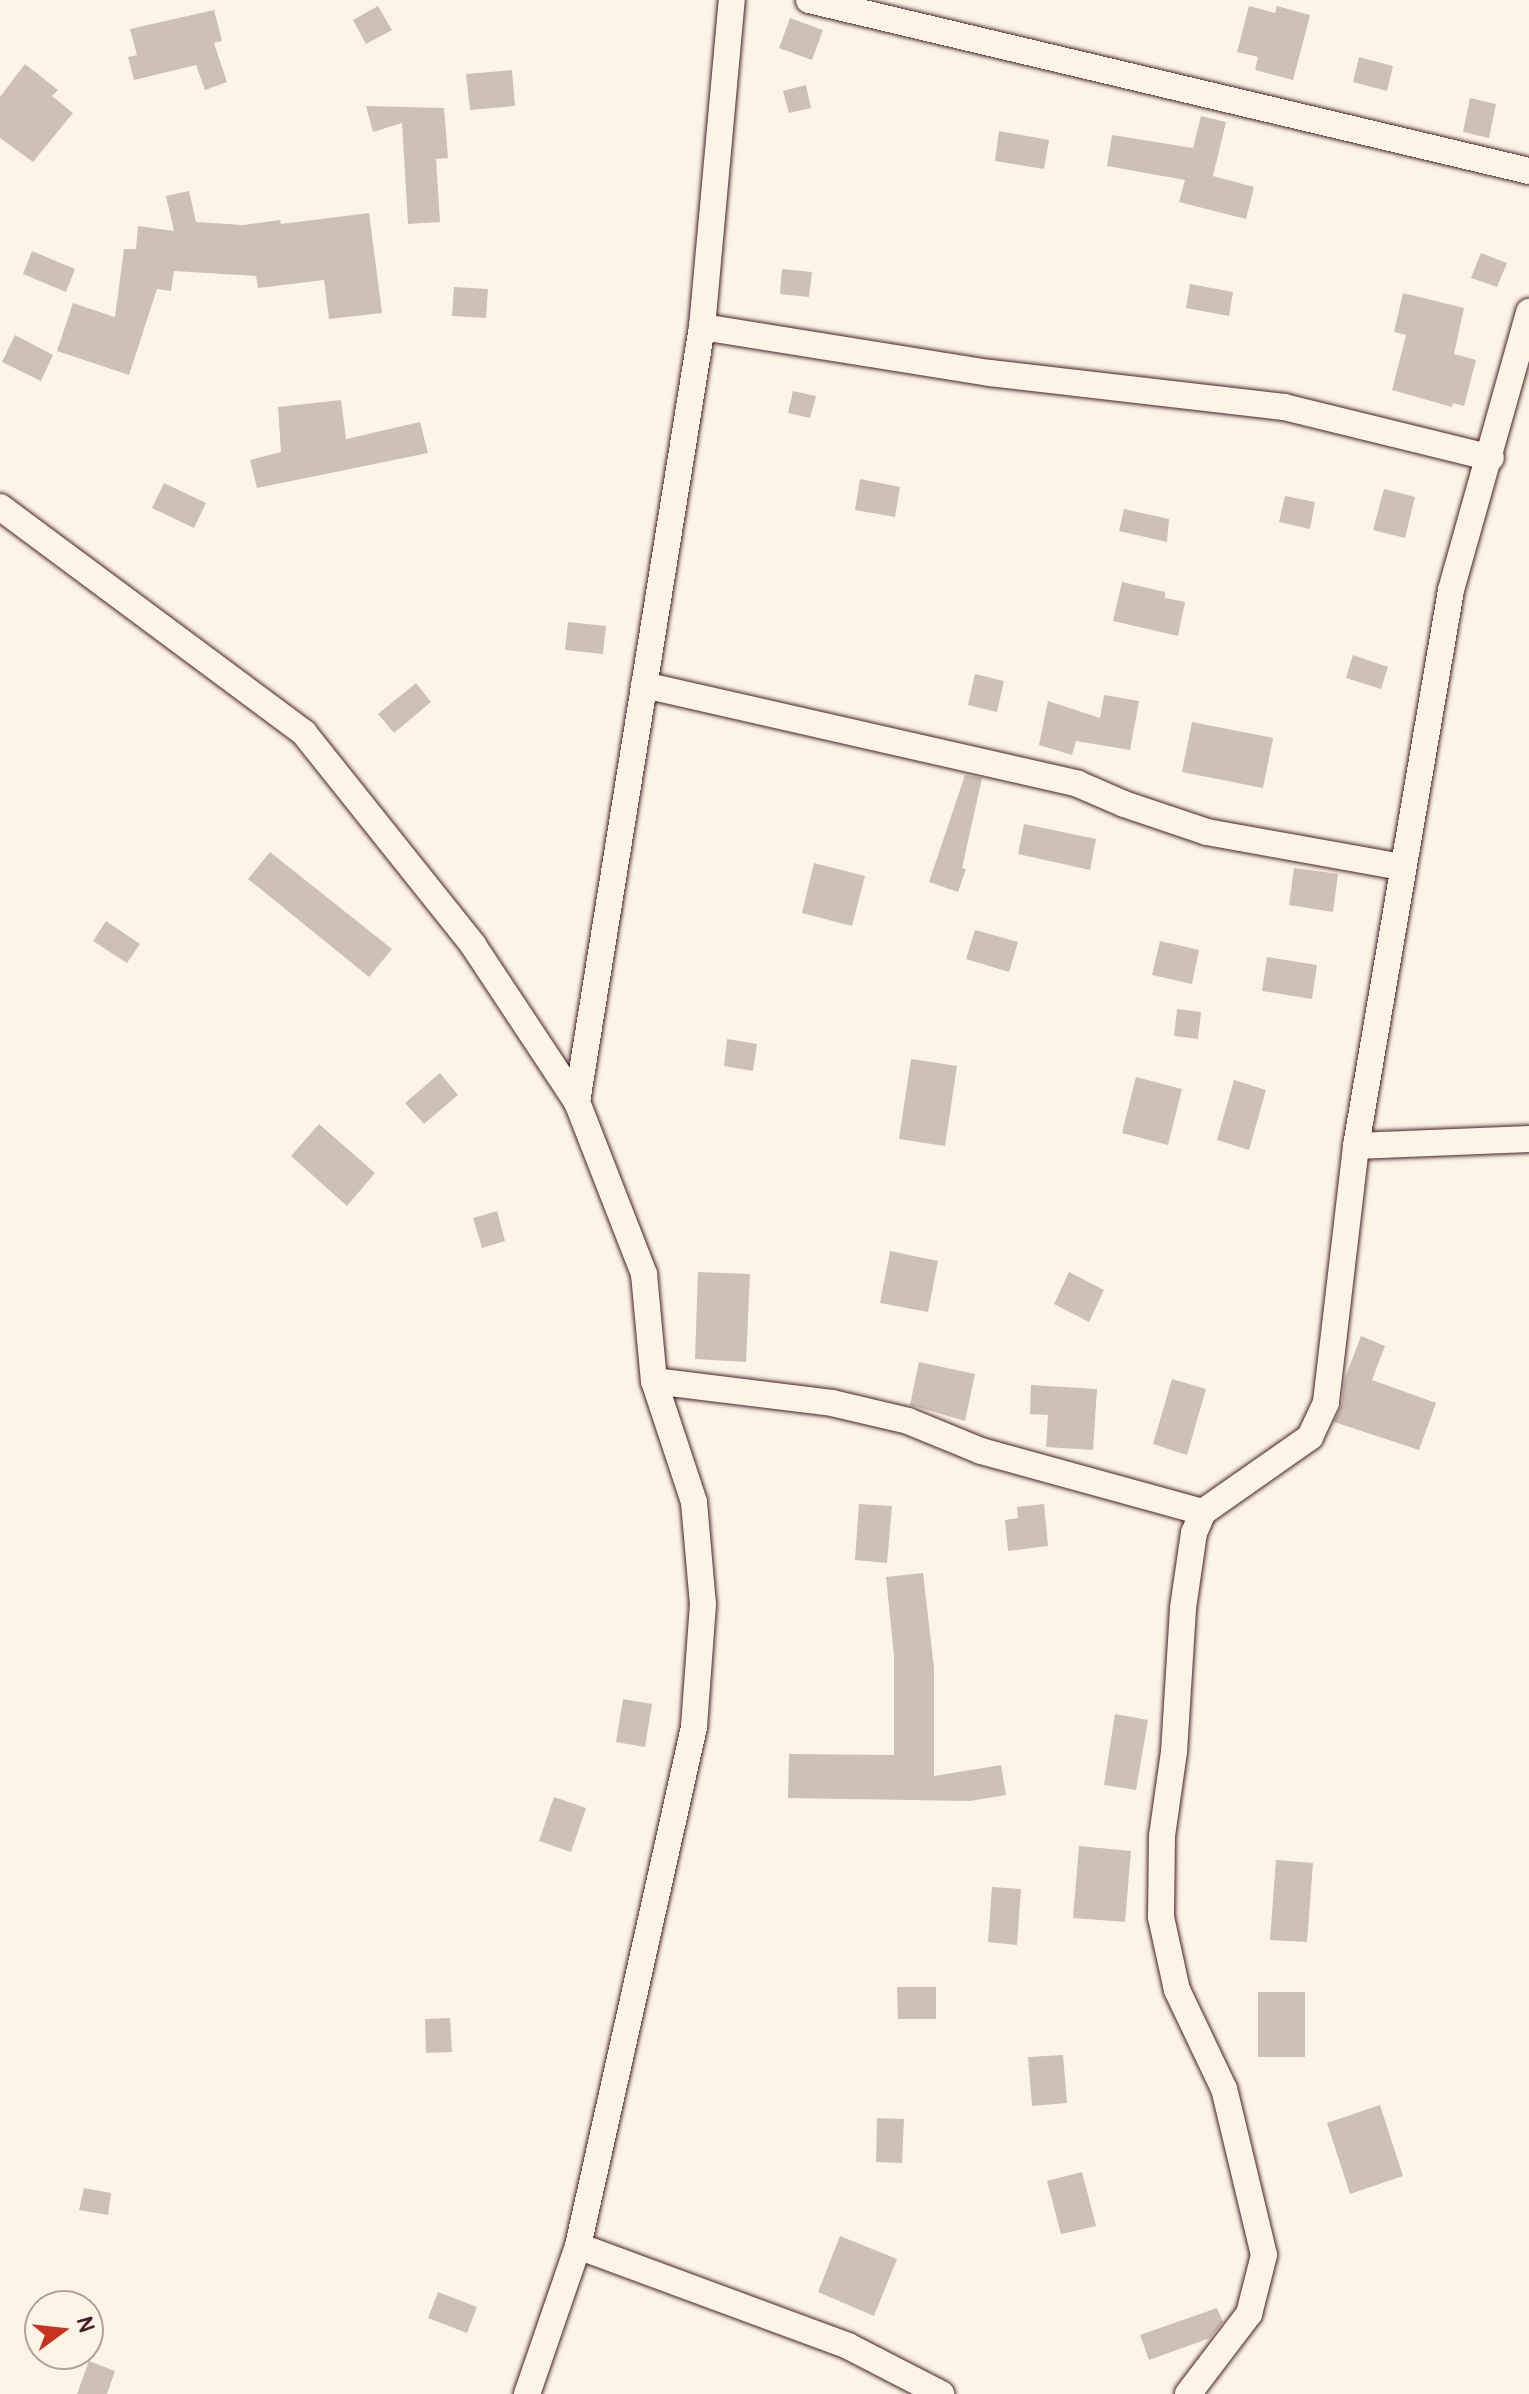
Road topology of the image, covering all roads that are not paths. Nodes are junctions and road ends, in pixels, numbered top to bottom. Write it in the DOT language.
graph roads {
  1 [pos="732,0"];
  2 [pos="809,0"];
  3 [pos="1529,171"];
  4 [pos="1529,312"];
  5 [pos="702,327"];
  6 [pos="1491,458"];
  7 [pos="0,507"];
  8 [pos="644,685"];
  9 [pos="1402,867"];
  10 [pos="577,1102"];
  11 [pos="1529,1139"];
  12 [pos="1356,1146"];
  13 [pos="654,1381"];
  14 [pos="1203,1512"];
  15 [pos="578,2246"];
  16 [pos="527,2394"];
  17 [pos="941,2394"];
  18 [pos="1188,2394"];
  1 -- 5 [label="street"];
  2 -- 3 [label="street"];
  4 -- 6 [label="street"];
  5 -- 6 [label="street"];
  5 -- 8 [label="street"];
  6 -- 9 [label="street"];
  7 -- 10 [label="street"];
  8 -- 9 [label="street"];
  8 -- 10 [label="street"];
  9 -- 12 [label="street"];
  10 -- 13 [label="street"];
  11 -- 12 [label="street"];
  12 -- 14 [label="street"];
  13 -- 14 [label="street"];
  13 -- 15 [label="street"];
  14 -- 18 [label="street"];
  15 -- 16 [label="street"];
  15 -- 17 [label="street"];
}
